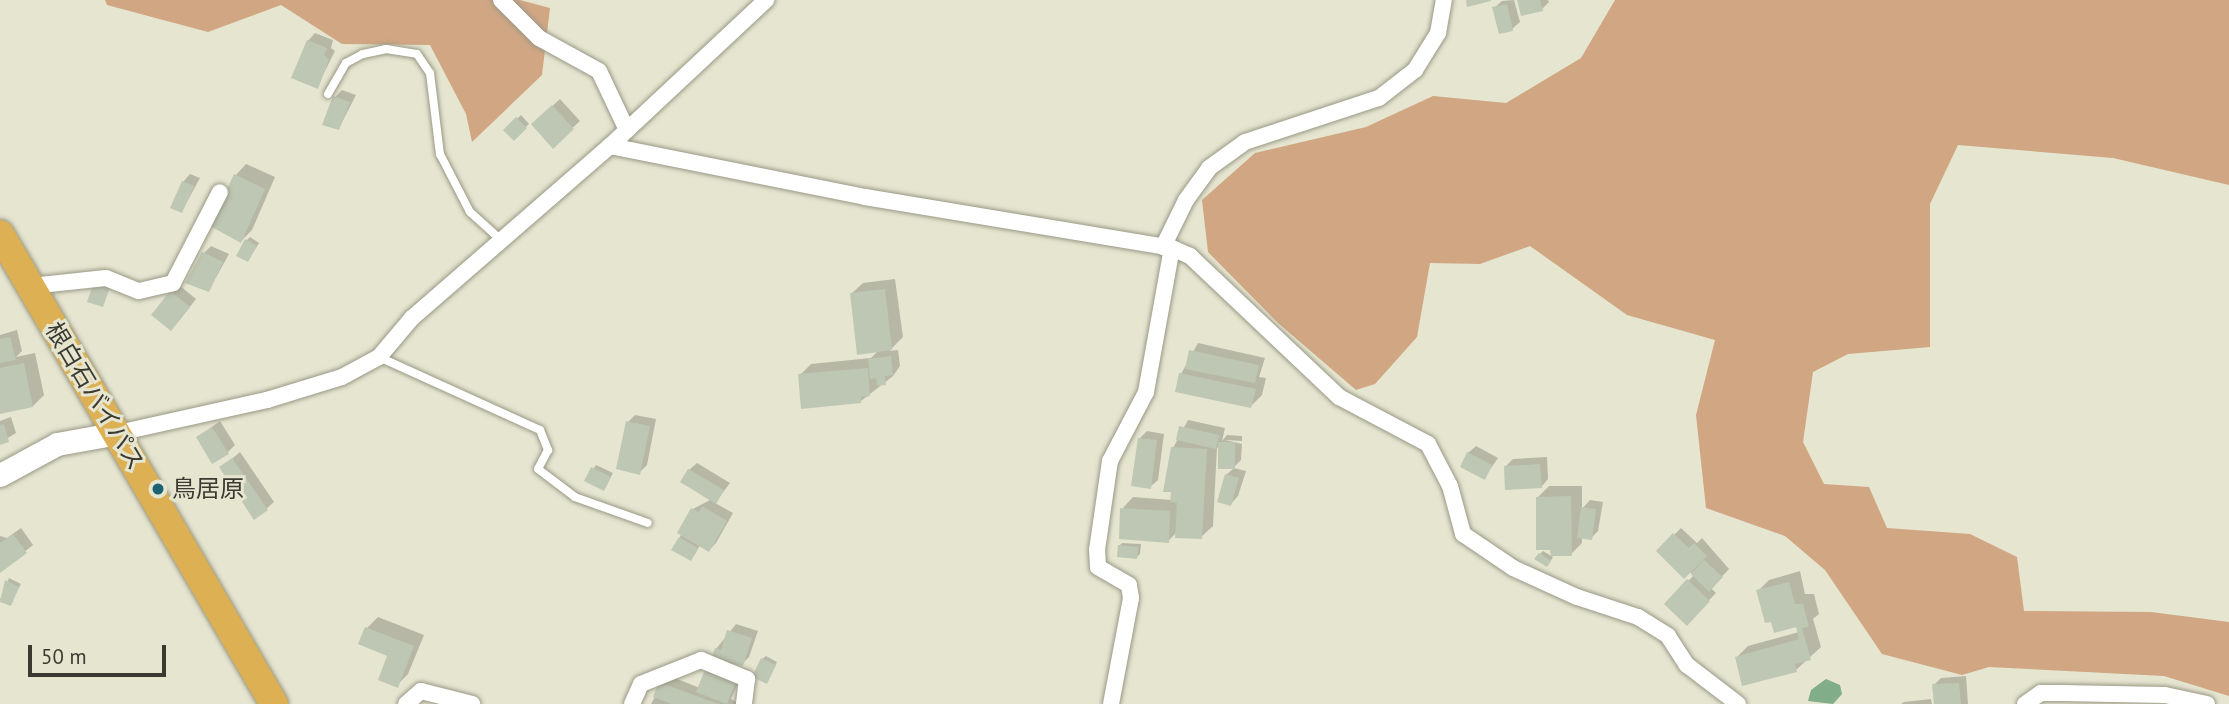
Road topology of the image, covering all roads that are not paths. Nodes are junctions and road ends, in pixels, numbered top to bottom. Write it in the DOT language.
graph roads {
  1 [pos="501,0"];
  2 [pos="766,0"];
  3 [pos="1444,0"];
  4 [pos="328,94"];
  5 [pos="627,130"];
  6 [pos="610,146"];
  7 [pos="220,192"];
  8 [pos="0,233"];
  9 [pos="500,239"];
  10 [pos="1168,247"];
  11 [pos="31,286"];
  12 [pos="379,357"];
  13 [pos="118,433"];
  14 [pos="0,475"];
  15 [pos="648,523"];
  16 [pos="274,704"];
  17 [pos="406,704"];
  18 [pos="472,704"];
  19 [pos="632,704"];
  20 [pos="744,704"];
  21 [pos="1111,704"];
  22 [pos="1738,704"];
  23 [pos="2025,704"];
  24 [pos="2207,704"];
  1 -- 5 [label="street"];
  2 -- 5 [label="street"];
  3 -- 10 [label="street"];
  4 -- 9 [label="lane"];
  5 -- 6 [label="street"];
  6 -- 9 [label="street"];
  6 -- 10 [label="street"];
  7 -- 11 [label="street"];
  8 -- 11 [label="highway, 根白石バイパス"];
  9 -- 12 [label="street"];
  10 -- 21 [label="street"];
  10 -- 22 [label="street"];
  11 -- 13 [label="highway, 根白石バイパス"];
  12 -- 13 [label="street"];
  12 -- 15 [label="lane"];
  13 -- 14 [label="street"];
  13 -- 16 [label="highway, 根白石バイパス"];
  17 -- 18 [label="street"];
  19 -- 20 [label="street"];
  23 -- 24 [label="street"];
}
